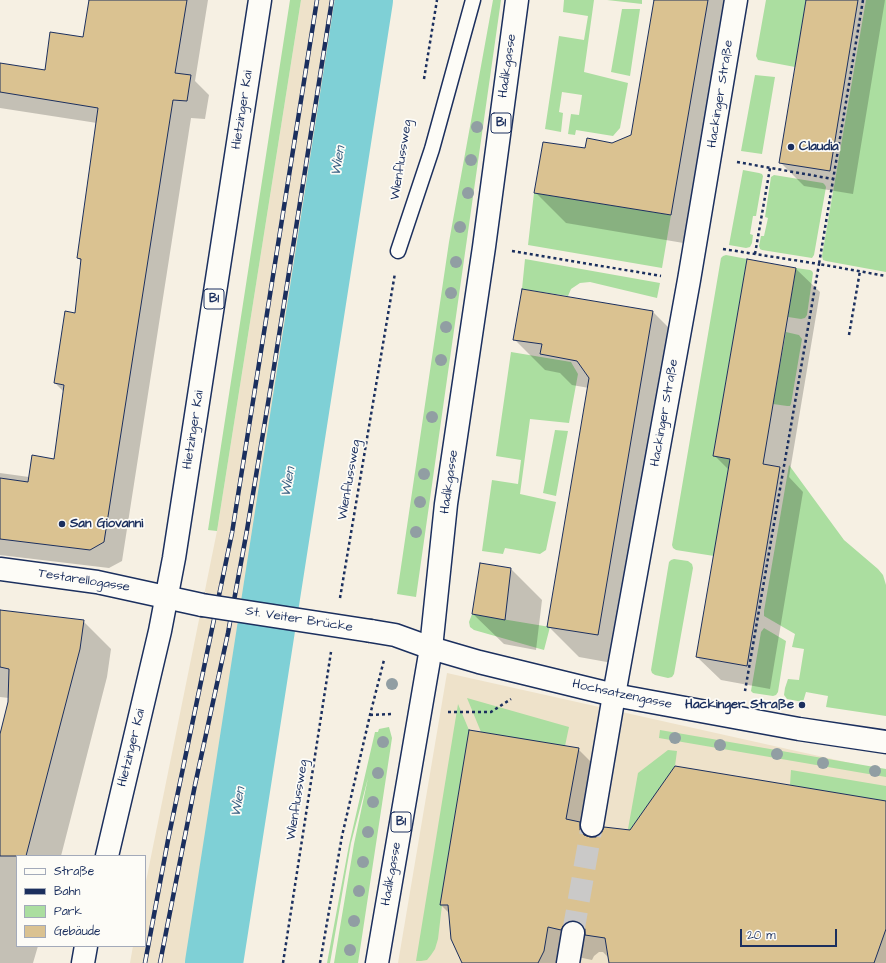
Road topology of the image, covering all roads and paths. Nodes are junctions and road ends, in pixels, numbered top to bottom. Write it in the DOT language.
graph roads {
  1 [pos="260,0"];
  2 [pos="437,0"];
  3 [pos="473,0"];
  4 [pos="517,0"];
  5 [pos="736,0"];
  6 [pos="863,0"];
  7 [pos="423,86"];
  8 [pos="710,158"];
  9 [pos="770,168"];
  10 [pos="833,179"];
  11 [pos="695,244"];
  12 [pos="484,247"];
  13 [pos="398,251"];
  14 [pos="755,254"];
  15 [pos="819,264"];
  16 [pos="860,271"];
  17 [pos="886,276"];
  18 [pos="689,280"];
  19 [pos="849,335"];
  20 [pos="0,569"];
  21 [pos="167,597"];
  22 [pos="339,601"];
  23 [pos="332,648"];
  24 [pos="431,648"];
  25 [pos="384,660"];
  26 [pos="614,695"];
  27 [pos="744,696"];
  28 [pos="886,742"];
  29 [pos="592,825"];
  30 [pos="107,855"];
  31 [pos="573,933"];
  32 [pos="86,947"];
  33 [pos="83,963"];
  34 [pos="283,963"];
  35 [pos="320,963"];
  36 [pos="377,963"];
  37 [pos="568,963"];
  1 -- 21 [label="main road, Hietzinger Kai / B1"];
  2 -- 7 [label="path"];
  3 -- 13 [label="lane"];
  4 -- 12 [label="main road, Hadikgasse / B1"];
  5 -- 8 [label="main road, Hackinger Straße"];
  6 -- 10 [label="path"];
  8 -- 9 [label="path"];
  8 -- 11 [label="main road, Hackinger Straße"];
  9 -- 10 [label="path"];
  9 -- 14 [label="path"];
  10 -- 15 [label="path"];
  11 -- 14 [label="path"];
  11 -- 18 [label="main road, Hackinger Straße"];
  12 -- 18 [label="path"];
  12 -- 24 [label="main road, Hadikgasse / B1"];
  13 -- 22 [label="path, Wienflussweg"];
  14 -- 15 [label="path"];
  15 -- 16 [label="path"];
  15 -- 27 [label="path"];
  16 -- 17 [label="path"];
  16 -- 19 [label="path"];
  18 -- 26 [label="main road, Hackinger Straße"];
  20 -- 21 [label="main road, Testarellogasse"];
  21 -- 24 [label="main road, St. Veiter Brücke, bridge"];
  21 -- 30 [label="main road, Hietzinger Kai / B1"];
  23 -- 34 [label="path, Wienflussweg"];
  24 -- 26 [label="main road, Hochsatzengasse"];
  24 -- 36 [label="main road, Hadikgasse / B1"];
  25 -- 35 [label="path"];
  26 -- 28 [label="main road, Hochsatzengasse"];
  26 -- 29 [label="main road, Hackinger Straße"];
  31 -- 37 [label="main road"];
  32 -- 33 [label="main road"];
}
